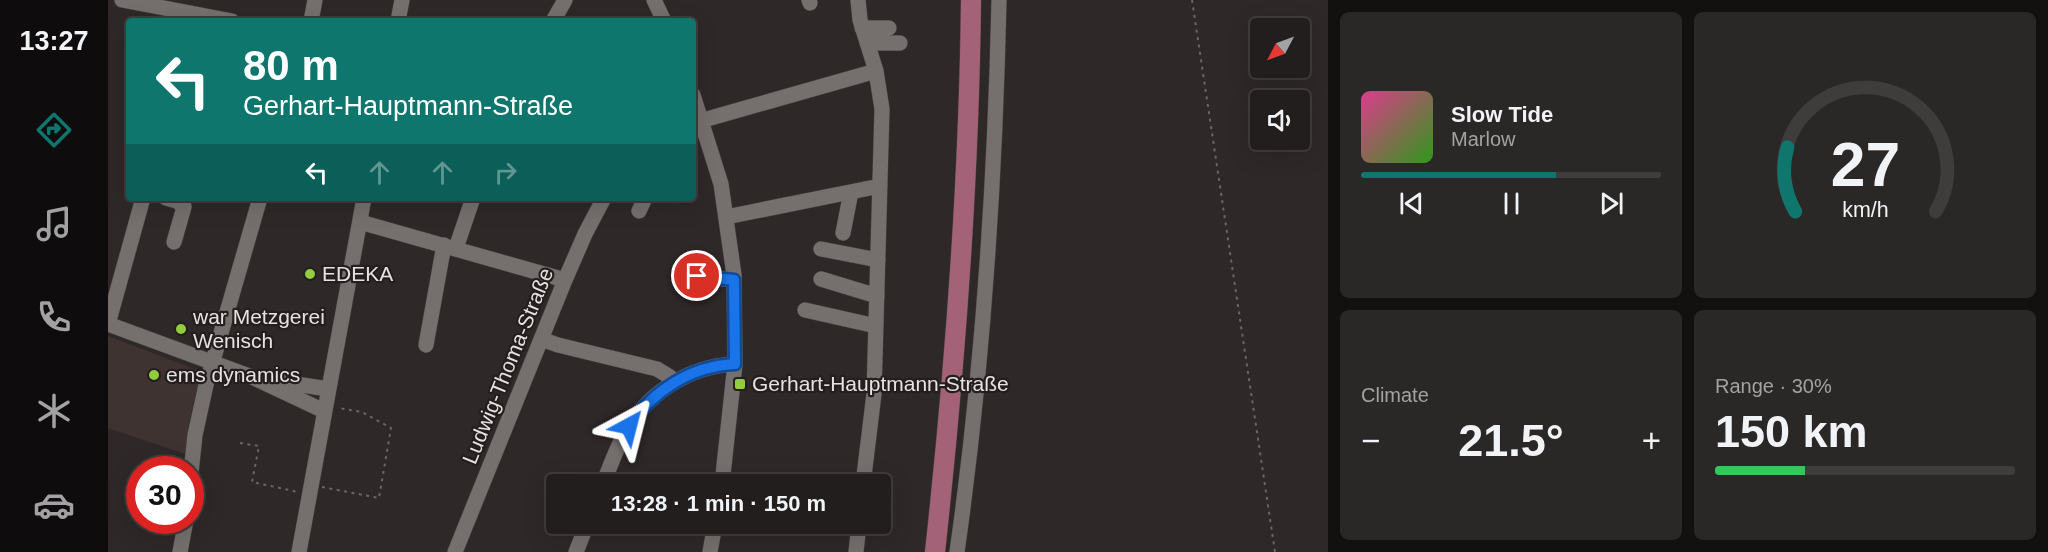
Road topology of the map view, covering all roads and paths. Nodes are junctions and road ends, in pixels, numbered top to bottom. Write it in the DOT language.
graph roads {
  1 [pos="122,0"];
  2 [pos="315,0"];
  3 [pos="402,0"];
  4 [pos="565,0"];
  5 [pos="654,0"];
  6 [pos="858,0"];
  7 [pos="971,0"];
  8 [pos="999,0"];
  9 [pos="1192,0"];
  10 [pos="196,18"];
  11 [pos="312,18"];
  12 [pos="399,18"];
  13 [pos="555,18"];
  14 [pos="663,18"];
  15 [pos="862,28"];
  16 [pos="889,28"];
  17 [pos="867,43"];
  18 [pos="900,43"];
  19 [pos="876,71"];
  20 [pos="697,122"];
  21 [pos="880,186"];
  22 [pos="851,192"];
  23 [pos="142,201"];
  24 [pos="177,201"];
  25 [pos="259,201"];
  26 [pos="364,201"];
  27 [pos="472,201"];
  28 [pos="602,201"];
  29 [pos="726,217"];
  30 [pos="360,222"];
  31 [pos="843,233"];
  32 [pos="174,242"];
  33 [pos="450,247"];
  34 [pos="821,249"];
  35 [pos="878,260"];
  36 [pos="697,276"];
  37 [pos="821,279"];
  38 [pos="565,280"];
  39 [pos="734,280"];
  40 [pos="877,296"];
  41 [pos="805,310"];
  42 [pos="108,324"];
  43 [pos="876,326"];
  44 [pos="541,339"];
  45 [pos="426,345"];
  46 [pos="212,363"];
  47 [pos="735,364"];
  48 [pos="252,377"];
  49 [pos="674,382"];
  50 [pos="328,389"];
  51 [pos="324,409"];
  52 [pos="240,443"];
  53 [pos="193,456"];
  54 [pos="607,474"];
  55 [pos="723,474"];
  56 [pos="864,474"];
  57 [pos="311,484"];
  58 [pos="308,500"];
  59 [pos="183,534"];
  60 [pos="583,534"];
  61 [pos="713,534"];
  62 [pos="858,534"];
  63 [pos="180,552"];
  64 [pos="298,552"];
  65 [pos="455,552"];
  66 [pos="576,552"];
  67 [pos="710,552"];
  68 [pos="856,552"];
  69 [pos="934,552"];
  70 [pos="957,552"];
  71 [pos="1275,552"];
  1 -- 10 [label="street"];
  2 -- 11 [label="street"];
  3 -- 12 [label="street"];
  4 -- 13 [label="street"];
  5 -- 14 [label="street"];
  6 -- 15 [label="street"];
  7 -- 69 [label="main road"];
  8 -- 70 [label="street"];
  9 -- 71 [label="path"];
  15 -- 16 [label="street"];
  15 -- 17 [label="street"];
  17 -- 18 [label="street"];
  17 -- 19 [label="street"];
  19 -- 20 [label="street"];
  19 -- 21 [label="street"];
  20 -- 29 [label="street"];
  21 -- 22 [label="street"];
  21 -- 35 [label="street"];
  22 -- 29 [label="street"];
  22 -- 31 [label="street"];
  23 -- 42 [label="street"];
  24 -- 32 [label="street"];
  25 -- 46 [label="street"];
  26 -- 30 [label="street"];
  27 -- 33 [label="street"];
  28 -- 38 [label="street, Ludwig-Thoma-Straße"];
  29 -- 39 [label="street"];
  30 -- 33 [label="street"];
  30 -- 50 [label="street"];
  33 -- 38 [label="street"];
  33 -- 45 [label="street"];
  34 -- 35 [label="street"];
  35 -- 40 [label="street"];
  36 -- 39 [label="street"];
  37 -- 40 [label="street"];
  38 -- 44 [label="street, Ludwig-Thoma-Straße"];
  39 -- 47 [label="street"];
  40 -- 43 [label="street"];
  41 -- 43 [label="street"];
  42 -- 46 [label="street"];
  43 -- 56 [label="street"];
  44 -- 49 [label="street"];
  44 -- 65 [label="street, Ludwig-Thoma-Straße"];
  46 -- 48 [label="street"];
  46 -- 53 [label="street"];
  47 -- 49 [label="street"];
  47 -- 55 [label="street"];
  48 -- 50 [label="street"];
  48 -- 51 [label="street"];
  49 -- 54 [label="street"];
  50 -- 51 [label="street"];
  51 -- 57 [label="street"];
  51 -- 57 [label="path"];
  52 -- 58 [label="path"];
  57 -- 58 [label="street"];
  58 -- 64 [label="street"];
  59 -- 63 [label="street"];
  60 -- 66 [label="street"];
  61 -- 67 [label="street"];
  62 -- 68 [label="street"];
}
